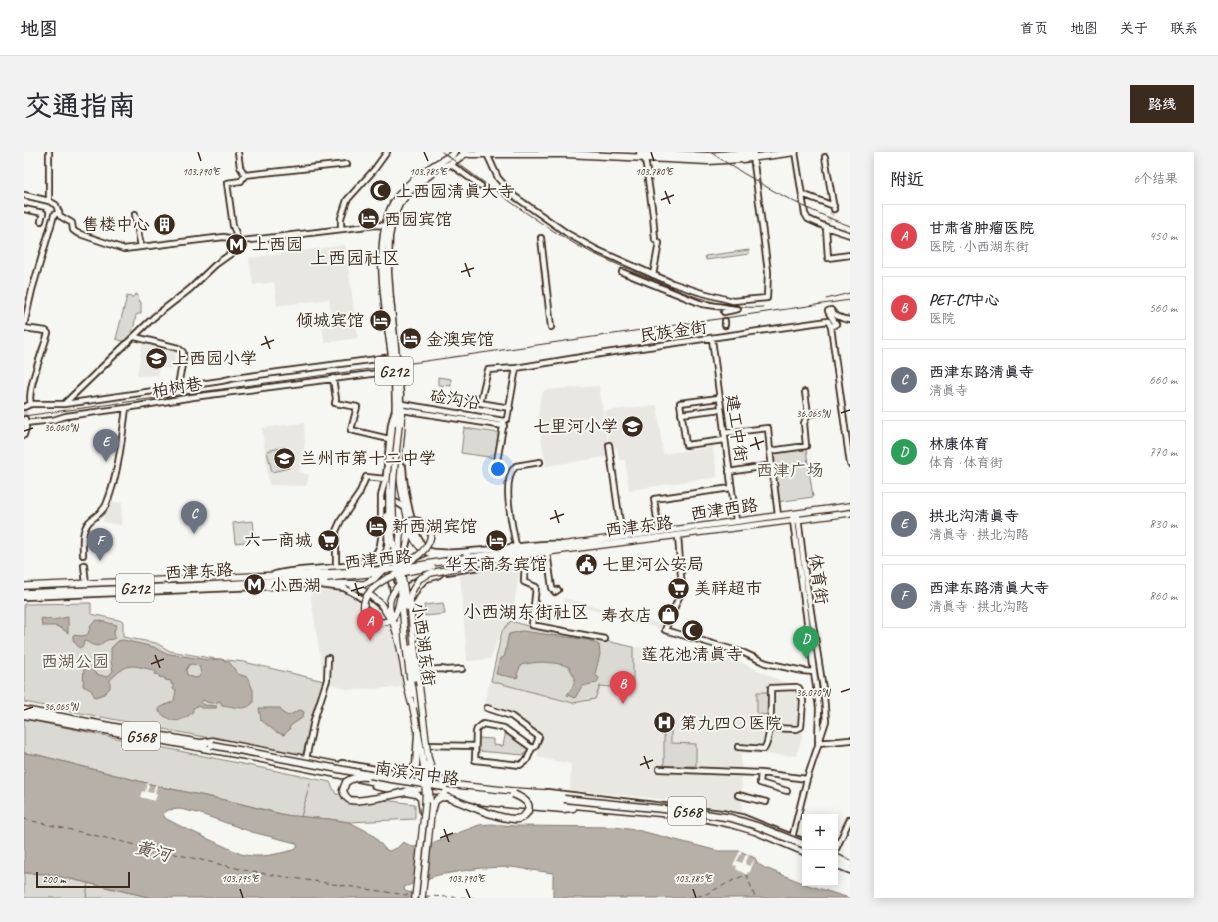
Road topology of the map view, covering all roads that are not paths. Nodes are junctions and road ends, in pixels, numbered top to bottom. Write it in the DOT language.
graph roads {
  1 [pos="49,152"];
  2 [pos="238,152"];
  3 [pos="387,152"];
  4 [pos="640,152"];
  5 [pos="795,152"];
  6 [pos="465,153"];
  7 [pos="553,153"];
  8 [pos="754,153"];
  9 [pos="487,154"];
  10 [pos="825,157"];
  11 [pos="452,158"];
  12 [pos="645,158"];
  13 [pos="347,164"];
  14 [pos="245,175"];
  15 [pos="481,186"];
  16 [pos="802,194"];
  17 [pos="24,195"];
  18 [pos="49,201"];
  19 [pos="24,209"];
  20 [pos="58,212"];
  21 [pos="135,214"];
  22 [pos="41,221"];
  23 [pos="388,226"];
  24 [pos="826,227"];
  25 [pos="341,229"];
  26 [pos="850,235"];
  27 [pos="541,238"];
  28 [pos="240,241"];
  29 [pos="141,247"];
  30 [pos="850,255"];
  31 [pos="622,272"];
  32 [pos="653,275"];
  33 [pos="724,312"];
  34 [pos="850,320"];
  35 [pos="24,326"];
  36 [pos="551,327"];
  37 [pos="831,327"];
  38 [pos="135,337"];
  39 [pos="712,339"];
  40 [pos="392,358"];
  41 [pos="516,368"];
  42 [pos="394,371"];
  43 [pos="333,378"];
  44 [pos="179,380"];
  45 [pos="804,392"];
  46 [pos="720,398"];
  47 [pos="31,404"];
  48 [pos="64,404"];
  49 [pos="400,405"];
  50 [pos="126,408"];
  51 [pos="510,408"];
  52 [pos="25,409"];
  53 [pos="721,409"];
  54 [pos="825,412"];
  55 [pos="681,414"];
  56 [pos="808,414"];
  57 [pos="504,421"];
  58 [pos="397,424"];
  59 [pos="504,426"];
  60 [pos="724,433"];
  61 [pos="24,435"];
  62 [pos="389,440"];
  63 [pos="725,440"];
  64 [pos="609,444"];
  65 [pos="770,451"];
  66 [pos="540,462"];
  67 [pos="399,464"];
  68 [pos="850,464"];
  69 [pos="772,465"];
  70 [pos="496,467"];
  71 [pos="729,472"];
  72 [pos="385,479"];
  73 [pos="731,488"];
  74 [pos="389,492"];
  75 [pos="850,506"];
  76 [pos="381,507"];
  77 [pos="405,508"];
  78 [pos="796,513"];
  79 [pos="850,513"];
  80 [pos="778,516"];
  81 [pos="410,517"];
  82 [pos="736,521"];
  83 [pos="795,521"];
  84 [pos="659,532"];
  85 [pos="678,535"];
  86 [pos="622,537"];
  87 [pos="380,544"];
  88 [pos="566,544"];
  89 [pos="516,546"];
  90 [pos="531,549"];
  91 [pos="547,552"];
  92 [pos="400,553"];
  93 [pos="457,553"];
  94 [pos="83,555"];
  95 [pos="525,556"];
  96 [pos="447,557"];
  97 [pos="490,560"];
  98 [pos="84,566"];
  99 [pos="432,567"];
  100 [pos="395,568"];
  101 [pos="338,569"];
  102 [pos="441,573"];
  103 [pos="299,575"];
  104 [pos="267,576"];
  105 [pos="327,576"];
  106 [pos="245,583"];
  107 [pos="86,584"];
  108 [pos="314,584"];
  109 [pos="343,584"];
  110 [pos="24,586"];
  111 [pos="260,587"];
  112 [pos="558,590"];
  113 [pos="24,592"];
  114 [pos="403,594"];
  115 [pos="24,597"];
  116 [pos="406,611"];
  117 [pos="387,618"];
  118 [pos="395,620"];
  119 [pos="408,626"];
  120 [pos="399,628"];
  121 [pos="605,639"];
  122 [pos="328,658"];
  123 [pos="462,668"];
  124 [pos="414,671"];
  125 [pos="814,672"];
  126 [pos="487,708"];
  127 [pos="24,710"];
  128 [pos="421,710"];
  129 [pos="24,715"];
  130 [pos="770,728"];
  131 [pos="420,731"];
  132 [pos="850,740"];
  133 [pos="200,743"];
  134 [pos="818,744"];
  135 [pos="426,745"];
  136 [pos="475,746"];
  137 [pos="738,747"];
  138 [pos="532,748"];
  139 [pos="257,758"];
  140 [pos="306,759"];
  141 [pos="659,769"];
  142 [pos="761,773"];
  143 [pos="420,778"];
  144 [pos="807,779"];
  145 [pos="430,780"];
  146 [pos="404,781"];
  147 [pos="787,791"];
  148 [pos="406,792"];
  149 [pos="513,792"];
  150 [pos="738,795"];
  151 [pos="446,797"];
  152 [pos="766,802"];
  153 [pos="590,807"];
  154 [pos="424,815"];
  155 [pos="431,815"];
  156 [pos="850,819"];
  157 [pos="792,836"];
  158 [pos="802,841"];
  159 [pos="802,844"];
  160 [pos="838,845"];
  161 [pos="790,846"];
  162 [pos="802,851"];
  163 [pos="838,857"];
  164 [pos="850,862"];
  165 [pos="838,865"];
  166 [pos="850,870"];
  167 [pos="415,898"];
  168 [pos="422,898"];
  1 -- 18 [label="street"];
  2 -- 14 [label="street"];
  3 -- 25 [label="street"];
  4 -- 8 [label="highway"];
  5 -- 8 [label="highway"];
  5 -- 16 [label="street"];
  6 -- 9 [label="highway"];
  6 -- 11 [label="highway"];
  7 -- 9 [label="highway"];
  7 -- 12 [label="highway"];
  8 -- 12 [label="highway"];
  8 -- 32 [label="street"];
  9 -- 32 [label="street"];
  10 -- 16 [label="street"];
  11 -- 15 [label="street"];
  11 -- 23 [label="highway, G212"];
  11 -- 23 [label="highway, G212"];
  12 -- 32 [label="street"];
  13 -- 14 [label="street"];
  14 -- 28 [label="street"];
  16 -- 24 [label="street"];
  17 -- 18 [label="street"];
  18 -- 20 [label="street"];
  19 -- 22 [label="street"];
  20 -- 29 [label="street"];
  20 -- 35 [label="street"];
  21 -- 29 [label="street"];
  23 -- 25 [label="street"];
  23 -- 40 [label="highway, G212"];
  23 -- 49 [label="highway, G212"];
  24 -- 26 [label="street"];
  24 -- 30 [label="street"];
  25 -- 28 [label="street"];
  27 -- 36 [label="street"];
  28 -- 29 [label="street"];
  28 -- 38 [label="street"];
  31 -- 33 [label="street"];
  34 -- 37 [label="street"];
  35 -- 47 [label="street"];
  37 -- 39 [label="street, 民族金街"];
  37 -- 68 [label="street"];
  38 -- 44 [label="street"];
  38 -- 48 [label="street"];
  39 -- 41 [label="street, 民族金街"];
  39 -- 46 [label="street, 建工中街"];
  40 -- 42 [label="highway, G212"];
  40 -- 48 [label="street"];
  41 -- 51 [label="street"];
  41 -- 51 [label="street, 民族金街"];
  42 -- 43 [label="street, 柏树巷"];
  42 -- 49 [label="highway, G212"];
  43 -- 50 [label="street, 柏树巷"];
  43 -- 62 [label="street"];
  45 -- 56 [label="street, 建工中街"];
  46 -- 53 [label="street, 建工中街"];
  46 -- 55 [label="street"];
  47 -- 48 [label="street"];
  47 -- 52 [label="street"];
  49 -- 57 [label="street, 硷沟沿"];
  49 -- 58 [label="highway, G212"];
  49 -- 59 [label="street, 硷沟沿"];
  49 -- 62 [label="street"];
  49 -- 67 [label="main road"];
  50 -- 61 [label="street, 柏树巷"];
  50 -- 94 [label="street"];
  51 -- 57 [label="street"];
  53 -- 55 [label="street"];
  53 -- 60 [label="street, 建工中街"];
  54 -- 56 [label="street"];
  55 -- 63 [label="street"];
  56 -- 65 [label="street, 建工中街"];
  57 -- 59 [label="street"];
  58 -- 74 [label="main road, G212"];
  58 -- 92 [label="main road, bridge"];
  59 -- 70 [label="street"];
  60 -- 63 [label="street, 建工中街"];
  60 -- 65 [label="street, 建工中街"];
  62 -- 72 [label="street"];
  63 -- 71 [label="street, 建工中街"];
  64 -- 86 [label="street"];
  65 -- 69 [label="street, 建工中街"];
  66 -- 89 [label="street"];
  67 -- 77 [label="main road"];
  67 -- 81 [label="street"];
  69 -- 71 [label="street"];
  69 -- 80 [label="street, 建工中街"];
  71 -- 73 [label="street, 建工中街"];
  72 -- 76 [label="street"];
  72 -- 101 [label="street"];
  73 -- 82 [label="street, 建工中街"];
  73 -- 84 [label="street"];
  74 -- 101 [label="main road, bridge"];
  74 -- 114 [label="main road, bridge"];
  75 -- 78 [label="main road"];
  76 -- 77 [label="street"];
  76 -- 87 [label="street"];
  77 -- 81 [label="main road"];
  78 -- 80 [label="main road, 西津西路"];
  78 -- 83 [label="street, 体育街"];
  79 -- 83 [label="main road, 西津东路"];
  80 -- 82 [label="main road, 西津西路"];
  81 -- 93 [label="street"];
  81 -- 96 [label="main road, bridge"];
  81 -- 109 [label="main road, bridge"];
  81 -- 114 [label="street"];
  82 -- 84 [label="main road, 西津西路"];
  83 -- 85 [label="main road, 西津东路"];
  83 -- 125 [label="street, 体育街"];
  83 -- 134 [label="street, 体育街"];
  84 -- 86 [label="main road, 西津西路"];
  85 -- 91 [label="main road, 西津东路"];
  85 -- 125 [label="street"];
  86 -- 88 [label="main road, 西津西路"];
  87 -- 101 [label="street, 西津东路"];
  87 -- 118 [label="street"];
  88 -- 89 [label="street"];
  88 -- 90 [label="main road, 西津西路"];
  89 -- 93 [label="street"];
  90 -- 96 [label="main road"];
  90 -- 100 [label="main road, 西津西路, bridge"];
  91 -- 95 [label="main road, 西津东路"];
  91 -- 112 [label="street"];
  92 -- 100 [label="main road, bridge"];
  92 -- 131 [label="main road, bridge"];
  93 -- 96 [label="street"];
  95 -- 97 [label="main road, 西津东路"];
  95 -- 102 [label="street, 小西湖东街"];
  95 -- 121 [label="street"];
  96 -- 118 [label="main road, bridge"];
  97 -- 99 [label="main road, bridge"];
  97 -- 128 [label="main road, bridge"];
  98 -- 107 [label="street"];
  99 -- 105 [label="main road, 西津西路, bridge"];
  99 -- 114 [label="main road, bridge"];
  100 -- 105 [label="main road, 西津西路, bridge"];
  101 -- 103 [label="main road"];
  101 -- 104 [label="street, 西津东路"];
  102 -- 114 [label="street, 小西湖东街"];
  102 -- 116 [label="street"];
  103 -- 104 [label="main road, 西津东路 / G212"];
  103 -- 105 [label="main road, 西津东路"];
  104 -- 107 [label="main road, 西津东路 / G212"];
  105 -- 106 [label="main road, 西津东路"];
  106 -- 111 [label="main road"];
  106 -- 113 [label="main road, 西津东路 / G212"];
  107 -- 110 [label="main road, 西津东路 / G212"];
  108 -- 109 [label="main road"];
  108 -- 111 [label="main road"];
  108 -- 117 [label="street, 小西湖东街"];
  109 -- 118 [label="main road, bridge"];
  111 -- 115 [label="street, 西津东路"];
  114 -- 116 [label="street, 小西湖东街"];
  114 -- 131 [label="main road, bridge"];
  116 -- 118 [label="street"];
  116 -- 119 [label="street, 小西湖东街"];
  117 -- 118 [label="street"];
  117 -- 120 [label="street, 小西湖东街"];
  118 -- 120 [label="street"];
  118 -- 131 [label="main road, bridge"];
  119 -- 120 [label="street"];
  119 -- 124 [label="street, 小西湖东街"];
  120 -- 143 [label="street, 小西湖东街"];
  122 -- 140 [label="street"];
  123 -- 124 [label="street"];
  124 -- 135 [label="street, 小西湖东街"];
  125 -- 134 [label="street, 体育街"];
  126 -- 138 [label="street"];
  127 -- 133 [label="highway, 南滨河中路 / G568"];
  128 -- 131 [label="main road, bridge"];
  128 -- 135 [label="main road, bridge"];
  129 -- 139 [label="highway, 南滨河中路 / G568"];
  130 -- 130 [label="street"];
  130 -- 137 [label="street"];
  131 -- 135 [label="main road, bridge"];
  131 -- 140 [label="highway, bridge"];
  131 -- 154 [label="main road, bridge"];
  131 -- 155 [label="main road, bridge"];
  132 -- 134 [label="street"];
  133 -- 140 [label="highway"];
  133 -- 146 [label="highway, 南滨河中路 / G568, bridge"];
  134 -- 144 [label="street, 体育街"];
  135 -- 136 [label="street"];
  135 -- 145 [label="street, 小西湖东街"];
  135 -- 149 [label="main road, bridge"];
  136 -- 138 [label="street"];
  136 -- 138 [label="street"];
  139 -- 148 [label="highway, bridge"];
  139 -- 153 [label="highway, 南滨河中路 / G568"];
  140 -- 143 [label="street, 南滨河中路"];
  141 -- 142 [label="street"];
  142 -- 144 [label="street"];
  142 -- 147 [label="street"];
  143 -- 145 [label="street, 南滨河中路"];
  144 -- 157 [label="street, 体育街"];
  145 -- 157 [label="street, 南滨河中路"];
  146 -- 148 [label="highway, bridge"];
  146 -- 149 [label="highway, 南滨河中路 / G568, bridge"];
  148 -- 154 [label="highway, bridge"];
  149 -- 151 [label="highway, bridge"];
  149 -- 159 [label="highway, 南滨河中路 / G568, bridge"];
  150 -- 152 [label="street"];
  151 -- 153 [label="highway, bridge"];
  151 -- 155 [label="highway"];
  153 -- 161 [label="highway, 南滨河中路 / G568"];
  154 -- 167 [label="main road"];
  155 -- 168 [label="main road"];
  156 -- 160 [label="street"];
  157 -- 158 [label="street, 南滨河中路"];
  157 -- 161 [label="street, 体育街"];
  161 -- 162 [label="highway, 南滨河中路 / G568"];
  163 -- 164 [label="highway"];
  165 -- 166 [label="highway"];
}
